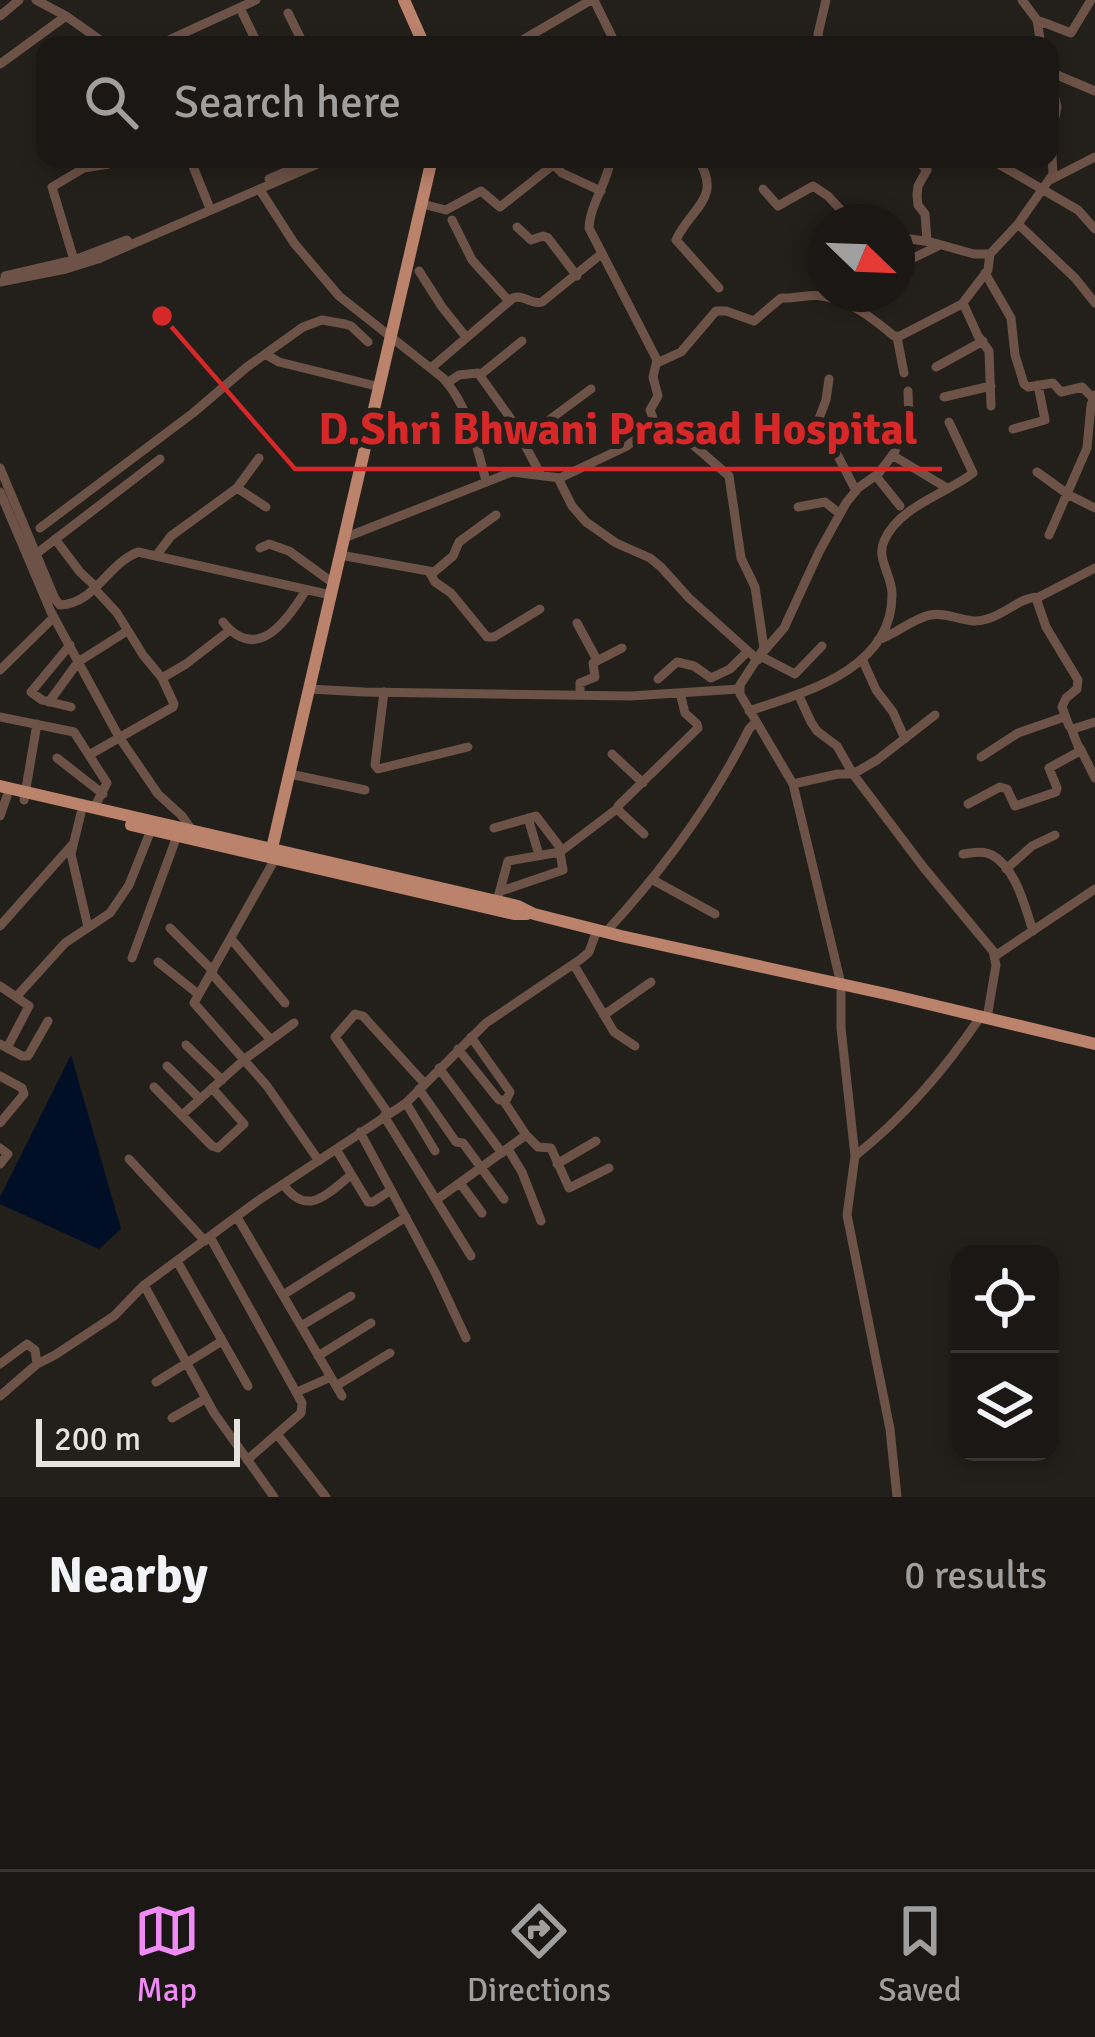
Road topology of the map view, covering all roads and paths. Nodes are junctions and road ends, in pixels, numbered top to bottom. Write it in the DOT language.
graph roads {
  1 [pos="20,0"];
  2 [pos="36,0"];
  3 [pos="256,0"];
  4 [pos="404,0"];
  5 [pos="592,0"];
  6 [pos="826,0"];
  7 [pos="1022,0"];
  8 [pos="576,3"];
  9 [pos="1092,4"];
  10 [pos="240,8"];
  11 [pos="288,13"];
  12 [pos="0,16"];
  13 [pos="66,16"];
  14 [pos="1037,20"];
  15 [pos="38,36"];
  16 [pos="91,36"];
  17 [pos="178,36"];
  18 [pos="253,36"];
  19 [pos="300,36"];
  20 [pos="420,36"];
  21 [pos="527,36"];
  22 [pos="611,36"];
  23 [pos="820,36"];
  24 [pos="1040,36"];
  25 [pos="36,38"];
  26 [pos="0,64"];
  27 [pos="1059,78"];
  28 [pos="1095,91"];
  29 [pos="1095,157"];
  30 [pos="84,168"];
  31 [pos="193,168"];
  32 [pos="295,168"];
  33 [pos="309,168"];
  34 [pos="430,168"];
  35 [pos="543,168"];
  36 [pos="557,168"];
  37 [pos="608,168"];
  38 [pos="702,168"];
  39 [pos="925,168"];
  40 [pos="1005,168"];
  41 [pos="1052,168"];
  42 [pos="1052,179"];
  43 [pos="763,189"];
  44 [pos="260,190"];
  45 [pos="602,191"];
  46 [pos="1043,191"];
  47 [pos="422,204"];
  48 [pos="835,204"];
  49 [pos="208,206"];
  50 [pos="452,220"];
  51 [pos="1018,224"];
  52 [pos="517,227"];
  53 [pos="1095,229"];
  54 [pos="915,239"];
  55 [pos="927,241"];
  56 [pos="940,245"];
  57 [pos="990,254"];
  58 [pos="600,255"];
  59 [pos="915,257"];
  60 [pos="74,260"];
  61 [pos="419,271"];
  62 [pos="985,273"];
  63 [pos="577,276"];
  64 [pos="0,280"];
  65 [pos="719,288"];
  66 [pos="509,302"];
  67 [pos="963,303"];
  68 [pos="1095,303"];
  69 [pos="466,337"];
  70 [pos="897,337"];
  71 [pos="392,338"];
  72 [pos="522,341"];
  73 [pos="983,341"];
  74 [pos="368,342"];
  75 [pos="265,354"];
  76 [pos="658,363"];
  77 [pos="936,367"];
  78 [pos="431,368"];
  79 [pos="904,373"];
  80 [pos="480,375"];
  81 [pos="829,379"];
  82 [pos="447,383"];
  83 [pos="1038,385"];
  84 [pos="991,386"];
  85 [pos="380,387"];
  86 [pos="591,388"];
  87 [pos="908,391"];
  88 [pos="1094,396"];
  89 [pos="944,397"];
  90 [pos="992,406"];
  91 [pos="949,422"];
  92 [pos="655,423"];
  93 [pos="1013,429"];
  94 [pos="522,440"];
  95 [pos="892,455"];
  96 [pos="260,458"];
  97 [pos="160,459"];
  98 [pos="0,469"];
  99 [pos="1037,472"];
  100 [pos="541,475"];
  101 [pos="876,476"];
  102 [pos="558,478"];
  103 [pos="486,481"];
  104 [pos="237,488"];
  105 [pos="947,488"];
  106 [pos="856,491"];
  107 [pos="0,493"];
  108 [pos="1069,495"];
  109 [pos="900,506"];
  110 [pos="266,507"];
  111 [pos="798,507"];
  112 [pos="1095,508"];
  113 [pos="840,514"];
  114 [pos="496,515"];
  115 [pos="40,528"];
  116 [pos="1049,536"];
  117 [pos="344,538"];
  118 [pos="55,539"];
  119 [pos="260,548"];
  120 [pos="36,554"];
  121 [pos="340,555"];
  122 [pos="155,556"];
  123 [pos="1095,568"];
  124 [pos="430,573"];
  125 [pos="95,587"];
  126 [pos="332,589"];
  127 [pos="306,590"];
  128 [pos="1039,597"];
  129 [pos="539,610"];
  130 [pos="55,611"];
  131 [pos="577,623"];
  132 [pos="127,631"];
  133 [pos="877,641"];
  134 [pos="70,645"];
  135 [pos="822,646"];
  136 [pos="622,648"];
  137 [pos="748,651"];
  138 [pos="760,656"];
  139 [pos="597,660"];
  140 [pos="80,661"];
  141 [pos="863,661"];
  142 [pos="0,670"];
  143 [pos="162,678"];
  144 [pos="658,679"];
  145 [pos="309,689"];
  146 [pos="739,689"];
  147 [pos="384,692"];
  148 [pos="680,693"];
  149 [pos="580,694"];
  150 [pos="798,694"];
  151 [pos="49,702"];
  152 [pos="70,707"];
  153 [pos="749,711"];
  154 [pos="935,715"];
  155 [pos="0,717"];
  156 [pos="1064,717"];
  157 [pos="756,722"];
  158 [pos="1095,722"];
  159 [pos="37,724"];
  160 [pos="1071,728"];
  161 [pos="122,736"];
  162 [pos="905,739"];
  163 [pos="468,747"];
  164 [pos="1080,748"];
  165 [pos="612,754"];
  166 [pos="89,755"];
  167 [pos="981,757"];
  168 [pos="57,758"];
  169 [pos="854,774"];
  170 [pos="290,775"];
  171 [pos="1095,778"];
  172 [pos="643,783"];
  173 [pos="793,784"];
  174 [pos="365,790"];
  175 [pos="2,792"];
  176 [pos="103,794"];
  177 [pos="25,796"];
  178 [pos="968,804"];
  179 [pos="618,808"];
  180 [pos="88,810"];
  181 [pos="0,816"];
  182 [pos="528,818"];
  183 [pos="494,828"];
  184 [pos="152,830"];
  185 [pos="644,834"];
  186 [pos="193,835"];
  187 [pos="1054,835"];
  188 [pos="177,836"];
  189 [pos="72,844"];
  190 [pos="561,851"];
  191 [pos="963,854"];
  192 [pos="273,855"];
  193 [pos="539,855"];
  194 [pos="1006,869"];
  195 [pos="653,880"];
  196 [pos="1095,889"];
  197 [pos="499,896"];
  198 [pos="534,914"];
  199 [pos="715,914"];
  200 [pos="0,926"];
  201 [pos="88,927"];
  202 [pos="170,928"];
  203 [pos="602,931"];
  204 [pos="1033,931"];
  205 [pos="232,940"];
  206 [pos="995,956"];
  207 [pos="132,958"];
  208 [pos="158,962"];
  209 [pos="574,965"];
  210 [pos="212,972"];
  211 [pos="652,982"];
  212 [pos="842,984"];
  213 [pos="0,986"];
  214 [pos="198,994"];
  215 [pos="17,996"];
  216 [pos="285,1003"];
  217 [pos="604,1015"];
  218 [pos="984,1017"];
  219 [pos="49,1021"];
  220 [pos="295,1023"];
  221 [pos="471,1037"];
  222 [pos="271,1040"];
  223 [pos="1095,1044"];
  224 [pos="186,1045"];
  225 [pos="3,1046"];
  226 [pos="635,1046"];
  227 [pos="458,1049"];
  228 [pos="245,1059"];
  229 [pos="167,1066"];
  230 [pos="439,1068"];
  231 [pos="0,1076"];
  232 [pos="222,1080"];
  233 [pos="421,1086"];
  234 [pos="154,1087"];
  235 [pos="212,1088"];
  236 [pos="200,1099"];
  237 [pos="505,1100"];
  238 [pos="0,1103"];
  239 [pos="406,1103"];
  240 [pos="11,1110"];
  241 [pos="182,1115"];
  242 [pos="386,1115"];
  243 [pos="0,1123"];
  244 [pos="364,1129"];
  245 [pos="526,1135"];
  246 [pos="596,1142"];
  247 [pos="0,1148"];
  248 [pos="336,1149"];
  249 [pos="435,1151"];
  250 [pos="505,1151"];
  251 [pos="855,1156"];
  252 [pos="129,1160"];
  253 [pos="319,1161"];
  254 [pos="0,1164"];
  255 [pos="557,1164"];
  256 [pos="481,1168"];
  257 [pos="609,1168"];
  258 [pos="351,1175"];
  259 [pos="460,1183"];
  260 [pos="284,1184"];
  261 [pos="391,1190"];
  262 [pos="436,1199"];
  263 [pos="504,1199"];
  264 [pos="482,1213"];
  265 [pos="237,1216"];
  266 [pos="406,1217"];
  267 [pos="541,1221"];
  268 [pos="207,1239"];
  269 [pos="471,1256"];
  270 [pos="177,1261"];
  271 [pos="144,1285"];
  272 [pos="283,1294"];
  273 [pos="351,1296"];
  274 [pos="370,1323"];
  275 [pos="301,1326"];
  276 [pos="466,1338"];
  277 [pos="222,1341"];
  278 [pos="0,1344"];
  279 [pos="15,1352"];
  280 [pos="390,1353"];
  281 [pos="318,1356"];
  282 [pos="186,1363"];
  283 [pos="0,1364"];
  284 [pos="38,1364"];
  285 [pos="156,1382"];
  286 [pos="248,1386"];
  287 [pos="336,1386"];
  288 [pos="297,1392"];
  289 [pos="0,1396"];
  290 [pos="205,1399"];
  291 [pos="172,1418"];
  292 [pos="277,1434"];
  293 [pos="247,1460"];
  294 [pos="274,1497"];
  295 [pos="326,1497"];
  296 [pos="897,1497"];
  1 -- 12 [label="street"];
  2 -- 13 [label="street"];
  3 -- 10 [label="street"];
  4 -- 20 [label="main road"];
  5 -- 8 [label="street"];
  5 -- 22 [label="street"];
  6 -- 23 [label="street"];
  7 -- 14 [label="street"];
  8 -- 21 [label="street"];
  9 -- 14 [label="street"];
  10 -- 17 [label="street"];
  10 -- 18 [label="street"];
  11 -- 19 [label="street"];
  13 -- 15 [label="street"];
  13 -- 16 [label="street"];
  14 -- 24 [label="street"];
  25 -- 26 [label="street"];
  27 -- 28 [label="street"];
  29 -- 42 [label="street"];
  30 -- 60 [label="street"];
  31 -- 49 [label="street"];
  32 -- 49 [label="street"];
  33 -- 44 [label="street"];
  34 -- 47 [label="main road"];
  35 -- 47 [label="street"];
  36 -- 45 [label="street"];
  37 -- 45 [label="street"];
  38 -- 65 [label="street"];
  39 -- 55 [label="street"];
  40 -- 46 [label="street"];
  41 -- 42 [label="street"];
  42 -- 46 [label="street"];
  43 -- 48 [label="street"];
  44 -- 64 [label="street"];
  44 -- 71 [label="street"];
  45 -- 58 [label="street"];
  46 -- 51 [label="street"];
  46 -- 53 [label="street"];
  47 -- 71 [label="main road"];
  49 -- 60 [label="street"];
  50 -- 66 [label="street"];
  51 -- 57 [label="street"];
  51 -- 68 [label="street"];
  52 -- 63 [label="street"];
  54 -- 55 [label="street"];
  55 -- 56 [label="street"];
  56 -- 57 [label="street"];
  56 -- 59 [label="street"];
  57 -- 62 [label="street"];
  58 -- 63 [label="street"];
  58 -- 76 [label="street"];
  60 -- 64 [label="street"];
  61 -- 69 [label="street"];
  62 -- 67 [label="street"];
  62 -- 83 [label="street"];
  63 -- 66 [label="street"];
  66 -- 69 [label="street"];
  67 -- 70 [label="street"];
  67 -- 73 [label="street"];
  69 -- 78 [label="street"];
  70 -- 76 [label="street"];
  70 -- 79 [label="street"];
  71 -- 78 [label="street"];
  71 -- 85 [label="main road"];
  72 -- 80 [label="street"];
  73 -- 77 [label="street"];
  73 -- 84 [label="street"];
  74 -- 75 [label="street"];
  75 -- 85 [label="street"];
  75 -- 115 [label="street"];
  76 -- 92 [label="street"];
  78 -- 82 [label="street"];
  80 -- 82 [label="street"];
  80 -- 94 [label="street"];
  81 -- 106 [label="street"];
  82 -- 103 [label="street"];
  83 -- 88 [label="street"];
  83 -- 93 [label="street"];
  84 -- 89 [label="street"];
  84 -- 90 [label="street"];
  85 -- 117 [label="main road"];
  86 -- 94 [label="street"];
  87 -- 95 [label="street"];
  88 -- 108 [label="street"];
  91 -- 105 [label="street"];
  92 -- 102 [label="street"];
  92 -- 138 [label="street"];
  94 -- 100 [label="street"];
  95 -- 101 [label="street"];
  95 -- 105 [label="street"];
  96 -- 104 [label="street"];
  97 -- 118 [label="street"];
  98 -- 120 [label="street"];
  99 -- 108 [label="street"];
  100 -- 102 [label="street"];
  100 -- 103 [label="street"];
  101 -- 106 [label="street"];
  101 -- 109 [label="street"];
  102 -- 137 [label="street"];
  103 -- 117 [label="street"];
  104 -- 110 [label="street"];
  104 -- 122 [label="street"];
  105 -- 133 [label="street"];
  106 -- 113 [label="street"];
  107 -- 130 [label="street"];
  108 -- 112 [label="street"];
  108 -- 116 [label="street"];
  111 -- 113 [label="street"];
  113 -- 138 [label="street"];
  114 -- 124 [label="street"];
  117 -- 121 [label="main road"];
  118 -- 120 [label="street"];
  118 -- 125 [label="street"];
  119 -- 126 [label="street"];
  120 -- 130 [label="street"];
  121 -- 124 [label="street"];
  121 -- 126 [label="main road"];
  122 -- 125 [label="street"];
  122 -- 127 [label="street"];
  123 -- 128 [label="street"];
  124 -- 129 [label="street"];
  125 -- 130 [label="street"];
  125 -- 132 [label="street"];
  126 -- 127 [label="street"];
  126 -- 145 [label="main road"];
  127 -- 143 [label="street"];
  128 -- 133 [label="street"];
  128 -- 156 [label="street"];
  130 -- 134 [label="street"];
  130 -- 142 [label="street"];
  131 -- 139 [label="street"];
  132 -- 140 [label="street"];
  132 -- 143 [label="street"];
  133 -- 141 [label="street"];
  134 -- 140 [label="street"];
  134 -- 151 [label="street"];
  135 -- 138 [label="street"];
  136 -- 139 [label="street"];
  137 -- 138 [label="street"];
  137 -- 144 [label="street"];
  138 -- 146 [label="street"];
  139 -- 149 [label="street"];
  140 -- 151 [label="street"];
  140 -- 161 [label="street"];
  141 -- 150 [label="street"];
  141 -- 162 [label="street"];
  143 -- 161 [label="street"];
  145 -- 147 [label="street"];
  145 -- 170 [label="main road"];
  146 -- 148 [label="street"];
  146 -- 153 [label="street"];
  147 -- 149 [label="street"];
  147 -- 163 [label="street"];
  148 -- 149 [label="street"];
  148 -- 172 [label="street"];
  150 -- 153 [label="street"];
  150 -- 169 [label="street"];
  151 -- 152 [label="street"];
  153 -- 157 [label="street"];
  154 -- 162 [label="street"];
  155 -- 159 [label="street"];
  156 -- 160 [label="street"];
  156 -- 167 [label="street"];
  157 -- 173 [label="street"];
  157 -- 195 [label="street"];
  158 -- 160 [label="street"];
  159 -- 166 [label="street"];
  159 -- 177 [label="street"];
  160 -- 164 [label="street"];
  161 -- 166 [label="street"];
  161 -- 186 [label="street"];
  162 -- 169 [label="street"];
  164 -- 171 [label="street"];
  164 -- 178 [label="street"];
  165 -- 172 [label="street"];
  166 -- 176 [label="street"];
  168 -- 176 [label="street"];
  169 -- 173 [label="street"];
  169 -- 206 [label="street"];
  170 -- 174 [label="street"];
  170 -- 192 [label="main road"];
  172 -- 179 [label="street"];
  173 -- 212 [label="street"];
  175 -- 177 [label="main road"];
  175 -- 181 [label="street"];
  176 -- 180 [label="street"];
  177 -- 180 [label="main road"];
  179 -- 185 [label="street"];
  179 -- 190 [label="street"];
  180 -- 184 [label="main road"];
  180 -- 186 [label="main road"];
  180 -- 189 [label="street"];
  182 -- 183 [label="street"];
  182 -- 190 [label="street"];
  182 -- 193 [label="street"];
  184 -- 188 [label="main road"];
  184 -- 201 [label="street"];
  186 -- 188 [label="main road"];
  186 -- 192 [label="main road"];
  187 -- 194 [label="street"];
  188 -- 207 [label="street"];
  189 -- 200 [label="street"];
  189 -- 201 [label="street"];
  190 -- 193 [label="street"];
  190 -- 197 [label="street"];
  191 -- 194 [label="street"];
  192 -- 197 [label="main road"];
  192 -- 198 [label="main road"];
  192 -- 205 [label="street"];
  193 -- 197 [label="street"];
  194 -- 204 [label="street"];
  195 -- 199 [label="street"];
  195 -- 203 [label="street"];
  196 -- 204 [label="street"];
  197 -- 198 [label="main road"];
  198 -- 203 [label="main road"];
  201 -- 215 [label="street"];
  202 -- 210 [label="street"];
  203 -- 209 [label="street"];
  203 -- 212 [label="main road"];
  204 -- 206 [label="street"];
  205 -- 210 [label="street"];
  205 -- 216 [label="street"];
  206 -- 218 [label="street"];
  208 -- 214 [label="street"];
  209 -- 217 [label="street"];
  209 -- 221 [label="street"];
  210 -- 214 [label="street"];
  210 -- 222 [label="street"];
  211 -- 217 [label="street"];
  212 -- 218 [label="main road"];
  212 -- 251 [label="street"];
  213 -- 215 [label="street"];
  214 -- 228 [label="street"];
  215 -- 225 [label="street"];
  217 -- 226 [label="street"];
  218 -- 223 [label="main road"];
  218 -- 251 [label="street"];
  219 -- 225 [label="street"];
  220 -- 222 [label="street"];
  221 -- 227 [label="street"];
  221 -- 237 [label="street"];
  222 -- 228 [label="street"];
  224 -- 232 [label="street"];
  227 -- 230 [label="street"];
  227 -- 237 [label="street"];
  228 -- 232 [label="street"];
  228 -- 253 [label="street"];
  229 -- 236 [label="street"];
  230 -- 233 [label="street"];
  230 -- 250 [label="street"];
  231 -- 240 [label="street"];
  232 -- 235 [label="street"];
  233 -- 239 [label="street"];
  233 -- 242 [label="street"];
  233 -- 256 [label="street"];
  234 -- 241 [label="street"];
  235 -- 236 [label="street"];
  235 -- 241 [label="street"];
  236 -- 241 [label="street"];
  237 -- 245 [label="street"];
  238 -- 240 [label="street"];
  239 -- 242 [label="street"];
  239 -- 249 [label="street"];
  240 -- 243 [label="street"];
  242 -- 244 [label="street"];
  242 -- 262 [label="street"];
  244 -- 248 [label="street"];
  244 -- 261 [label="street"];
  245 -- 250 [label="street"];
  245 -- 255 [label="street"];
  246 -- 255 [label="street"];
  247 -- 254 [label="street"];
  248 -- 253 [label="street"];
  248 -- 258 [label="street"];
  250 -- 256 [label="street"];
  250 -- 267 [label="street"];
  251 -- 296 [label="street"];
  252 -- 268 [label="street"];
  253 -- 260 [label="street"];
  255 -- 257 [label="street"];
  256 -- 259 [label="street"];
  256 -- 263 [label="street"];
  258 -- 260 [label="street"];
  258 -- 261 [label="street"];
  259 -- 262 [label="street"];
  259 -- 264 [label="street"];
  260 -- 265 [label="street"];
  261 -- 266 [label="street"];
  262 -- 269 [label="street"];
  265 -- 268 [label="street"];
  265 -- 272 [label="street"];
  266 -- 272 [label="street"];
  266 -- 276 [label="street"];
  268 -- 270 [label="street"];
  268 -- 288 [label="street"];
  270 -- 271 [label="street"];
  270 -- 277 [label="street"];
  271 -- 282 [label="street"];
  271 -- 284 [label="street"];
  272 -- 275 [label="street"];
  273 -- 275 [label="street"];
  274 -- 281 [label="street"];
  275 -- 281 [label="street"];
  277 -- 282 [label="street"];
  277 -- 286 [label="street"];
  278 -- 279 [label="street"];
  279 -- 283 [label="street"];
  279 -- 284 [label="street"];
  280 -- 287 [label="street"];
  281 -- 287 [label="street"];
  282 -- 285 [label="street"];
  282 -- 290 [label="street"];
  284 -- 289 [label="street"];
  287 -- 288 [label="street"];
  288 -- 292 [label="street"];
  290 -- 291 [label="street"];
  290 -- 293 [label="street"];
  292 -- 293 [label="street"];
  292 -- 295 [label="street"];
  293 -- 294 [label="street"];
}
